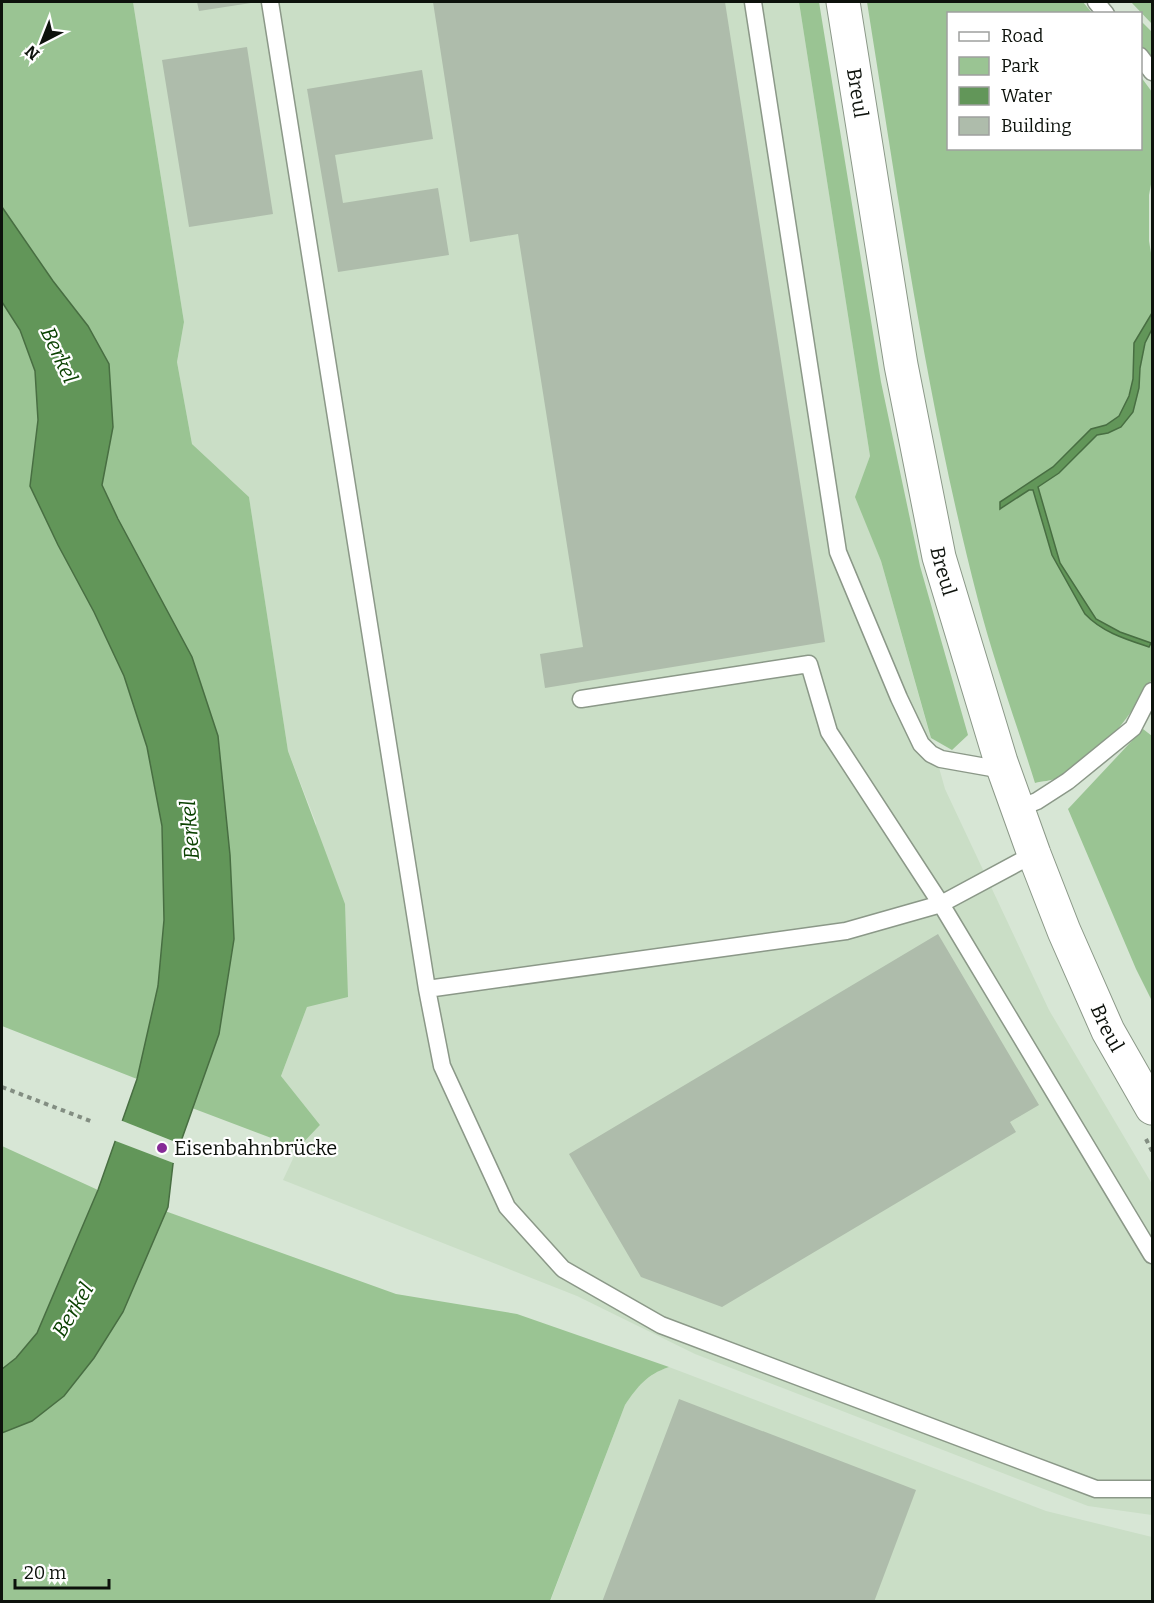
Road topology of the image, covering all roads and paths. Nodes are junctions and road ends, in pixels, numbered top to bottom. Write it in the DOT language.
graph roads {
  1 [pos="270,2"];
  2 [pos="753,2"];
  3 [pos="843,2"];
  4 [pos="1142,59"];
  5 [pos="1152,72"];
  6 [pos="1152,691"];
  7 [pos="581,699"];
  8 [pos="1003,770"];
  9 [pos="1017,809"];
  10 [pos="1034,854"];
  11 [pos="941,904"];
  12 [pos="427,989"];
  13 [pos="2,1087"];
  14 [pos="1152,1108"];
  15 [pos="93,1122"];
  16 [pos="1152,1255"];
  17 [pos="1152,1490"];
  1 -- 12 [label="lane"];
  2 -- 8 [label="lane"];
  3 -- 8 [label="main road, Breul"];
  4 -- 5 [label="lane"];
  6 -- 9 [label="lane"];
  7 -- 11 [label="lane"];
  8 -- 9 [label="main road, Breul"];
  9 -- 10 [label="main road, Breul"];
  10 -- 11 [label="lane"];
  10 -- 14 [label="main road, Breul"];
  11 -- 12 [label="lane"];
  11 -- 16 [label="lane"];
  12 -- 17 [label="lane"];
  13 -- 15 [label="path"];
}
